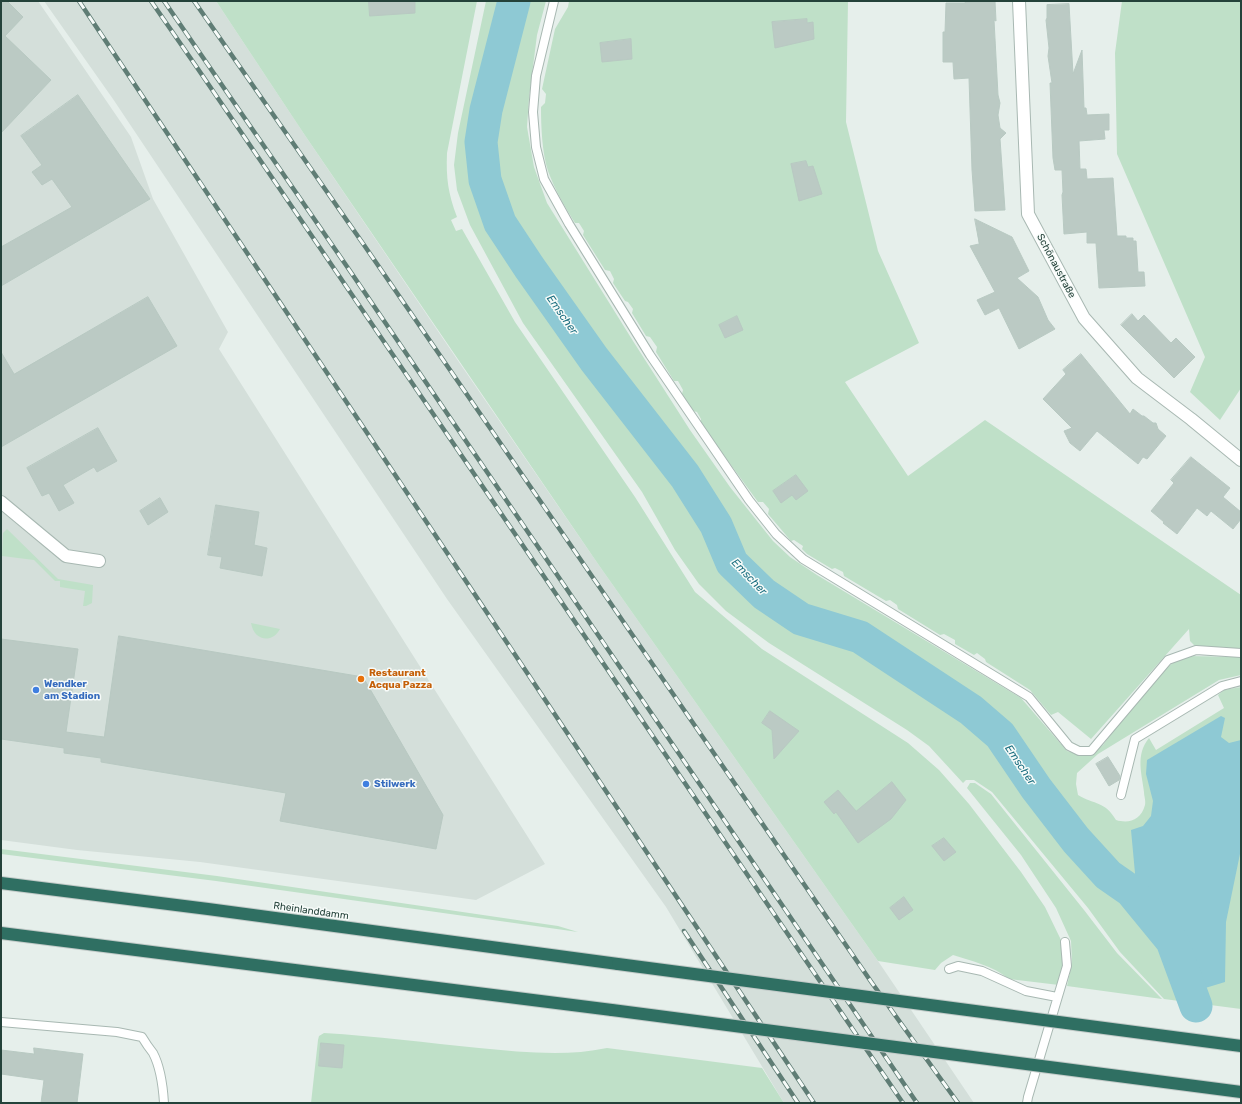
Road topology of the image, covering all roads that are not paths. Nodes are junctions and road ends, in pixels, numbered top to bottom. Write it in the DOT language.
graph roads {
  1 [pos="554,1"];
  2 [pos="1019,1"];
  3 [pos="1241,460"];
  4 [pos="1,502"];
  5 [pos="99,561"];
  6 [pos="1241,653"];
  7 [pos="1241,681"];
  8 [pos="1121,795"];
  9 [pos="1,883"];
  10 [pos="1,933"];
  11 [pos="1066,942"];
  12 [pos="949,969"];
  13 [pos="1057,997"];
  14 [pos="1,1022"];
  15 [pos="1241,1046"];
  16 [pos="1241,1092"];
  17 [pos="164,1103"];
  18 [pos="1027,1103"];
  1 -- 6 [label="lane"];
  2 -- 3 [label="street, Schönaustraße"];
  4 -- 5 [label="street"];
  7 -- 8 [label="lane"];
  9 -- 15 [label="highway, Rheinlanddamm, bridge"];
  10 -- 16 [label="highway, bridge"];
  11 -- 13 [label="lane"];
  12 -- 13 [label="lane"];
  13 -- 18 [label="lane"];
  14 -- 17 [label="lane"];
}
